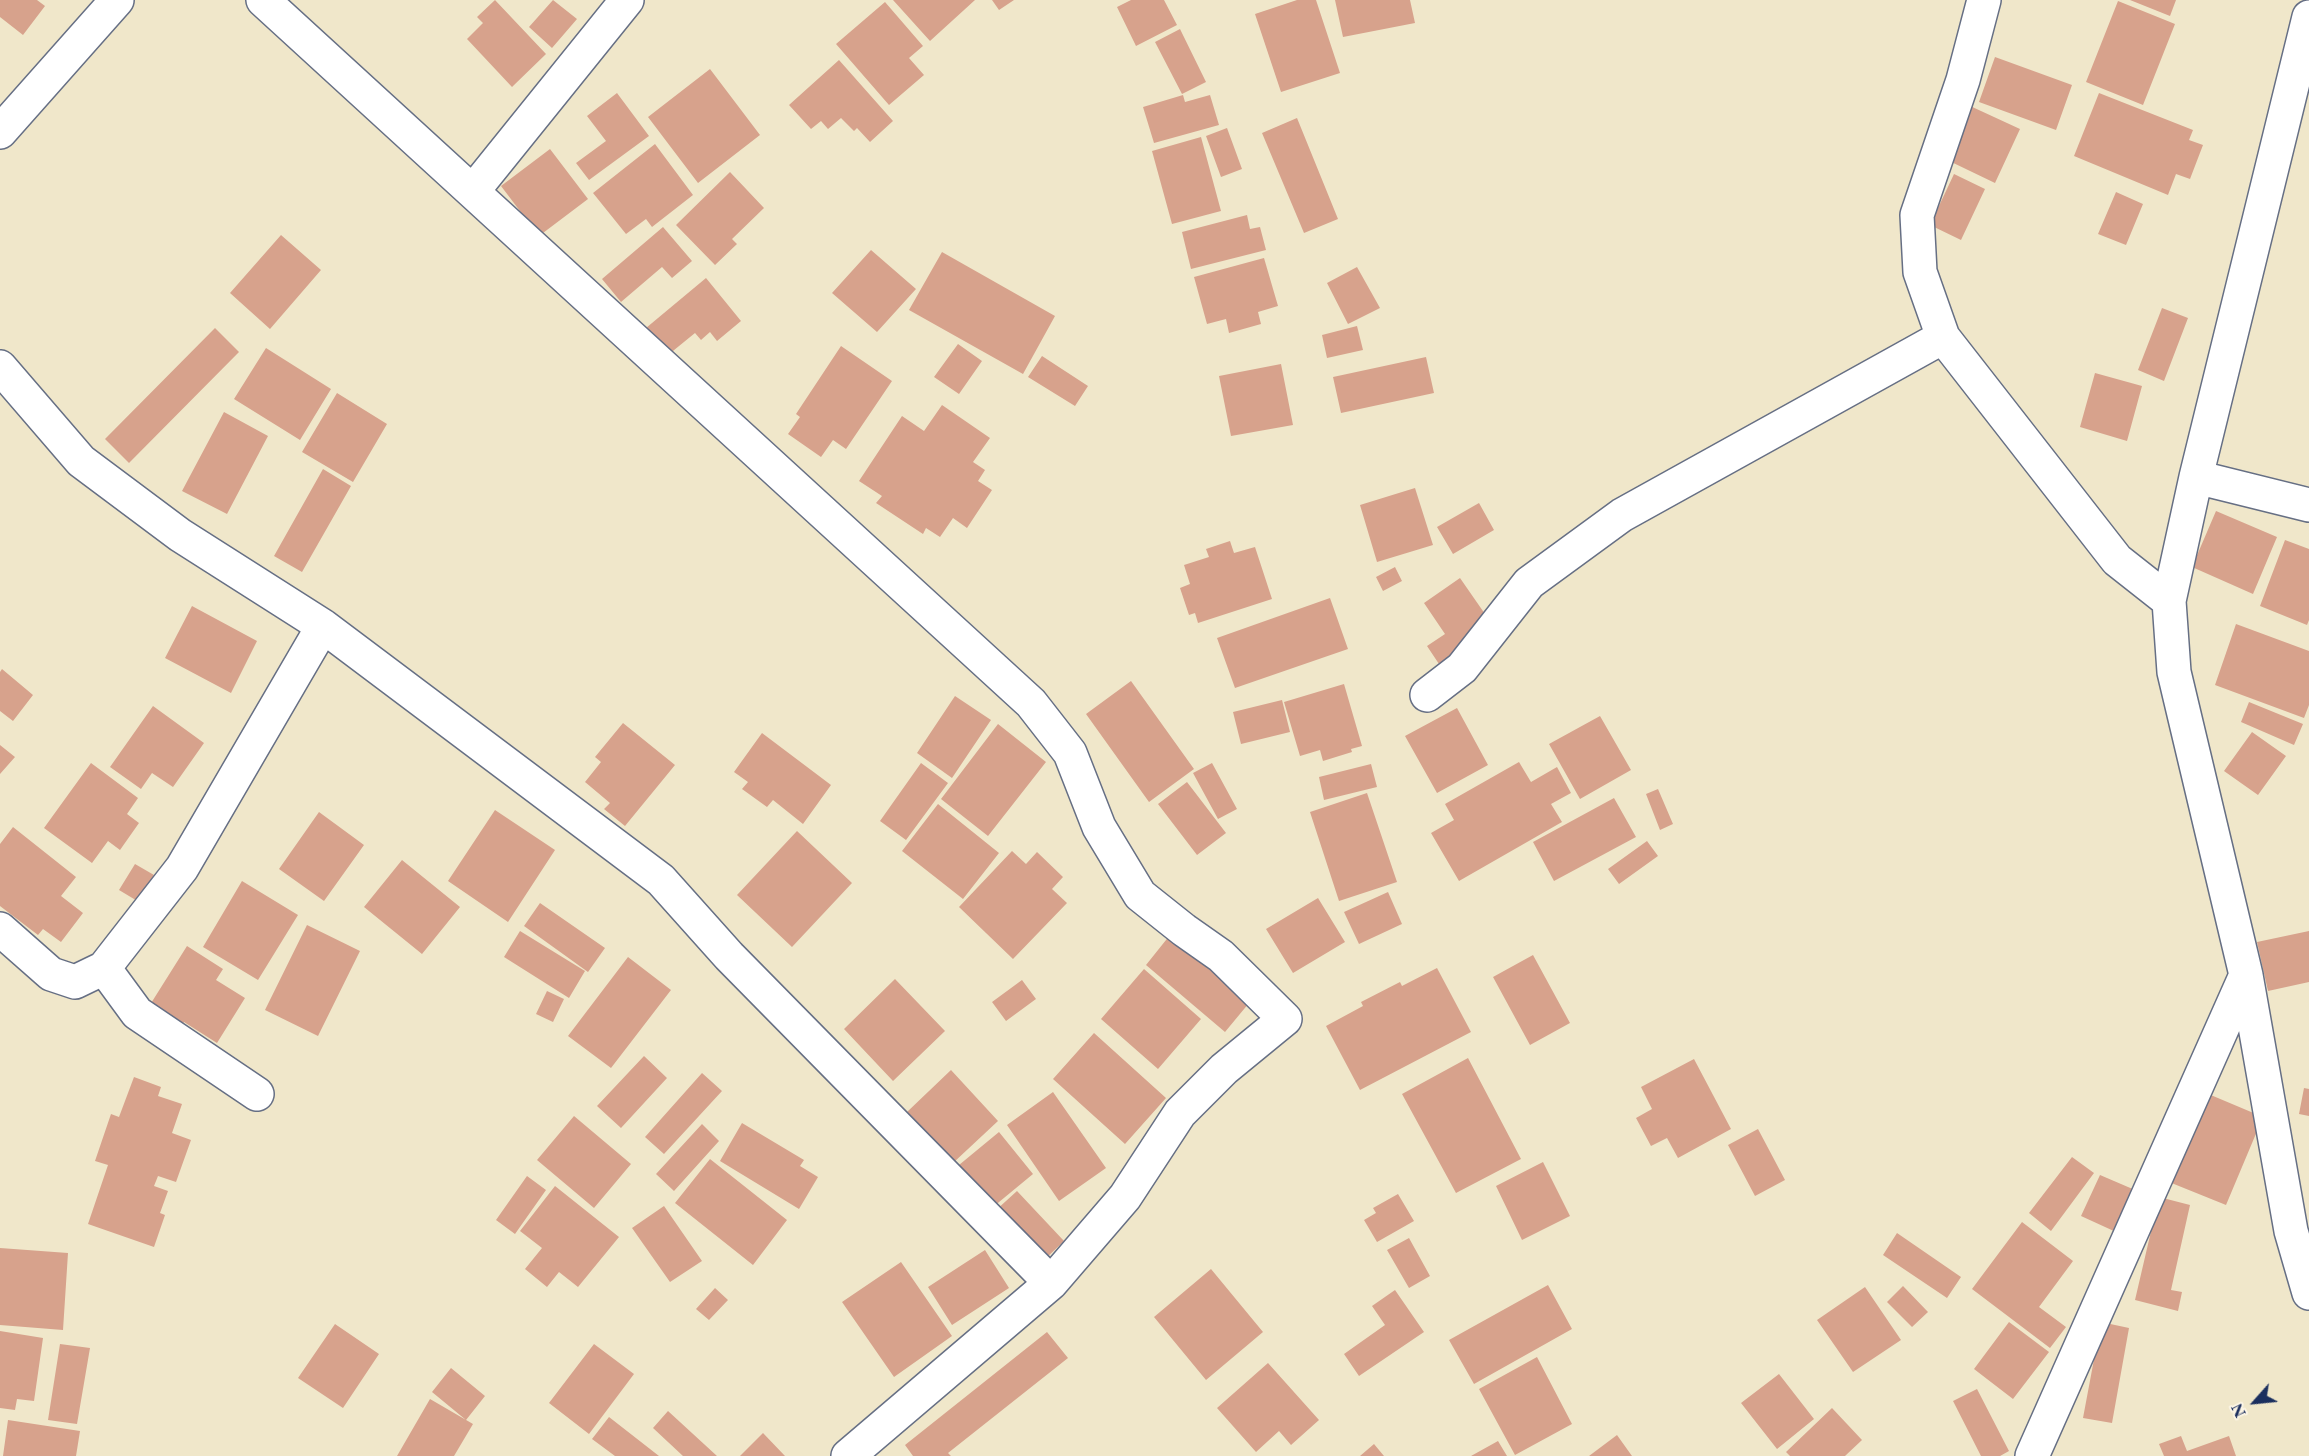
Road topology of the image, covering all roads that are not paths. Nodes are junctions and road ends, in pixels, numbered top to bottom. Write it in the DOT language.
graph roads {
  1 [pos="117,0"];
  2 [pos="263,0"];
  3 [pos="627,0"];
  4 [pos="1984,0"];
  5 [pos="2309,17"];
  6 [pos="0,132"];
  7 [pos="473,191"];
  8 [pos="1944,337"];
  9 [pos="0,367"];
  10 [pos="2196,477"];
  11 [pos="2309,505"];
  12 [pos="2169,601"];
  13 [pos="323,626"];
  14 [pos="1427,695"];
  15 [pos="0,929"];
  16 [pos="104,968"];
  17 [pos="2246,975"];
  18 [pos="257,1095"];
  19 [pos="1051,1282"];
  20 [pos="2309,1293"];
  21 [pos="848,1456"];
  22 [pos="2032,1456"];
  1 -- 6 [label="street"];
  2 -- 7 [label="street"];
  3 -- 7 [label="street"];
  4 -- 8 [label="street"];
  5 -- 10 [label="street"];
  7 -- 19 [label="street"];
  8 -- 12 [label="street"];
  8 -- 14 [label="street"];
  9 -- 13 [label="street"];
  10 -- 11 [label="street"];
  10 -- 12 [label="street"];
  12 -- 17 [label="street"];
  13 -- 16 [label="street"];
  13 -- 19 [label="street"];
  15 -- 16 [label="street"];
  16 -- 18 [label="street"];
  17 -- 20 [label="street"];
  17 -- 22 [label="street"];
  19 -- 21 [label="street"];
}
